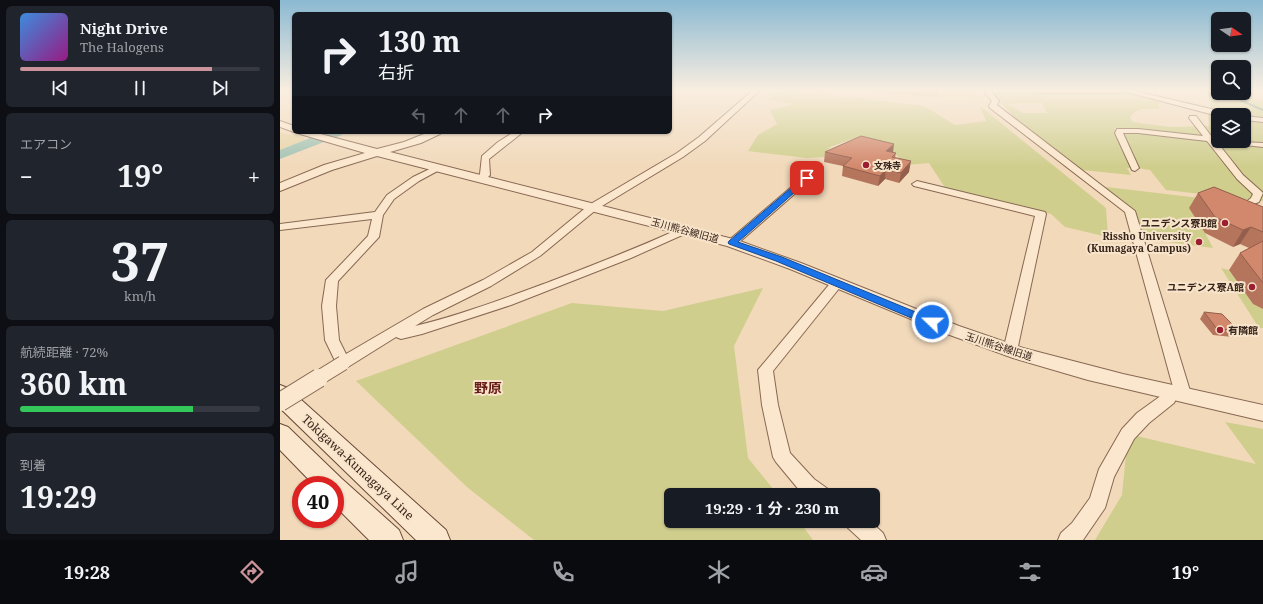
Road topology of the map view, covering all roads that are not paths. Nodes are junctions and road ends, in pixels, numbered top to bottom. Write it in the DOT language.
graph roads {
  1 [pos="728,116"];
  2 [pos="1006,116"];
  3 [pos="1185,116"];
  4 [pos="1199,116"];
  5 [pos="1193,118"];
  6 [pos="1251,119"];
  7 [pos="1263,120"];
  8 [pos="280,124"];
  9 [pos="292,128"];
  10 [pos="309,134"];
  11 [pos="432,134"];
  12 [pos="516,134"];
  13 [pos="1211,138"];
  14 [pos="1211,140"];
  15 [pos="1251,145"];
  16 [pos="1263,146"];
  17 [pos="1219,148"];
  18 [pos="380,153"];
  19 [pos="438,168"];
  20 [pos="819,168"];
  21 [pos="1135,168"];
  22 [pos="482,179"];
  23 [pos="917,184"];
  24 [pos="280,187"];
  25 [pos="1251,202"];
  26 [pos="593,207"];
  27 [pos="378,215"];
  28 [pos="280,227"];
  29 [pos="685,230"];
  30 [pos="732,243"];
  31 [pos="837,283"];
  32 [pos="388,336"];
  33 [pos="1010,351"];
  34 [pos="342,363"];
  35 [pos="1177,393"];
  36 [pos="280,394"];
  37 [pos="280,402"];
  38 [pos="1263,413"];
  39 [pos="280,434"];
  40 [pos="323,476"];
  41 [pos="811,488"];
  42 [pos="344,497"];
  43 [pos="863,528"];
  44 [pos="389,540"];
  45 [pos="436,540"];
  46 [pos="876,540"];
  47 [pos="1068,540"];
  1 -- 26 [label="street"];
  2 -- 35 [label="street"];
  3 -- 5 [label="street"];
  4 -- 5 [label="street"];
  5 -- 13 [label="street"];
  6 -- 7 [label="street"];
  8 -- 9 [label="street"];
  10 -- 18 [label="street, 玉川熊谷線旧道"];
  11 -- 18 [label="street"];
  12 -- 22 [label="street"];
  14 -- 21 [label="street"];
  15 -- 16 [label="street"];
  17 -- 25 [label="street"];
  18 -- 19 [label="street, 玉川熊谷線旧道"];
  18 -- 24 [label="street"];
  19 -- 22 [label="street, 玉川熊谷線旧道"];
  19 -- 27 [label="street"];
  20 -- 30 [label="street"];
  22 -- 26 [label="street, 玉川熊谷線旧道"];
  23 -- 33 [label="street"];
  26 -- 29 [label="street, 玉川熊谷線旧道"];
  26 -- 32 [label="street"];
  27 -- 28 [label="street"];
  27 -- 34 [label="street"];
  29 -- 30 [label="street, 玉川熊谷線旧道"];
  29 -- 32 [label="street"];
  30 -- 31 [label="street, 玉川熊谷線旧道"];
  31 -- 33 [label="street, 玉川熊谷線旧道"];
  31 -- 41 [label="street"];
  32 -- 34 [label="street"];
  33 -- 35 [label="street, 玉川熊谷線旧道"];
  34 -- 37 [label="street, bridge"];
  35 -- 38 [label="street, 玉川熊谷線旧道"];
  35 -- 47 [label="street"];
  36 -- 45 [label="main road, Tokigawa-Kumagaya Line"];
  39 -- 40 [label="main road"];
  42 -- 44 [label="main road"];
  43 -- 46 [label="street"];
}
